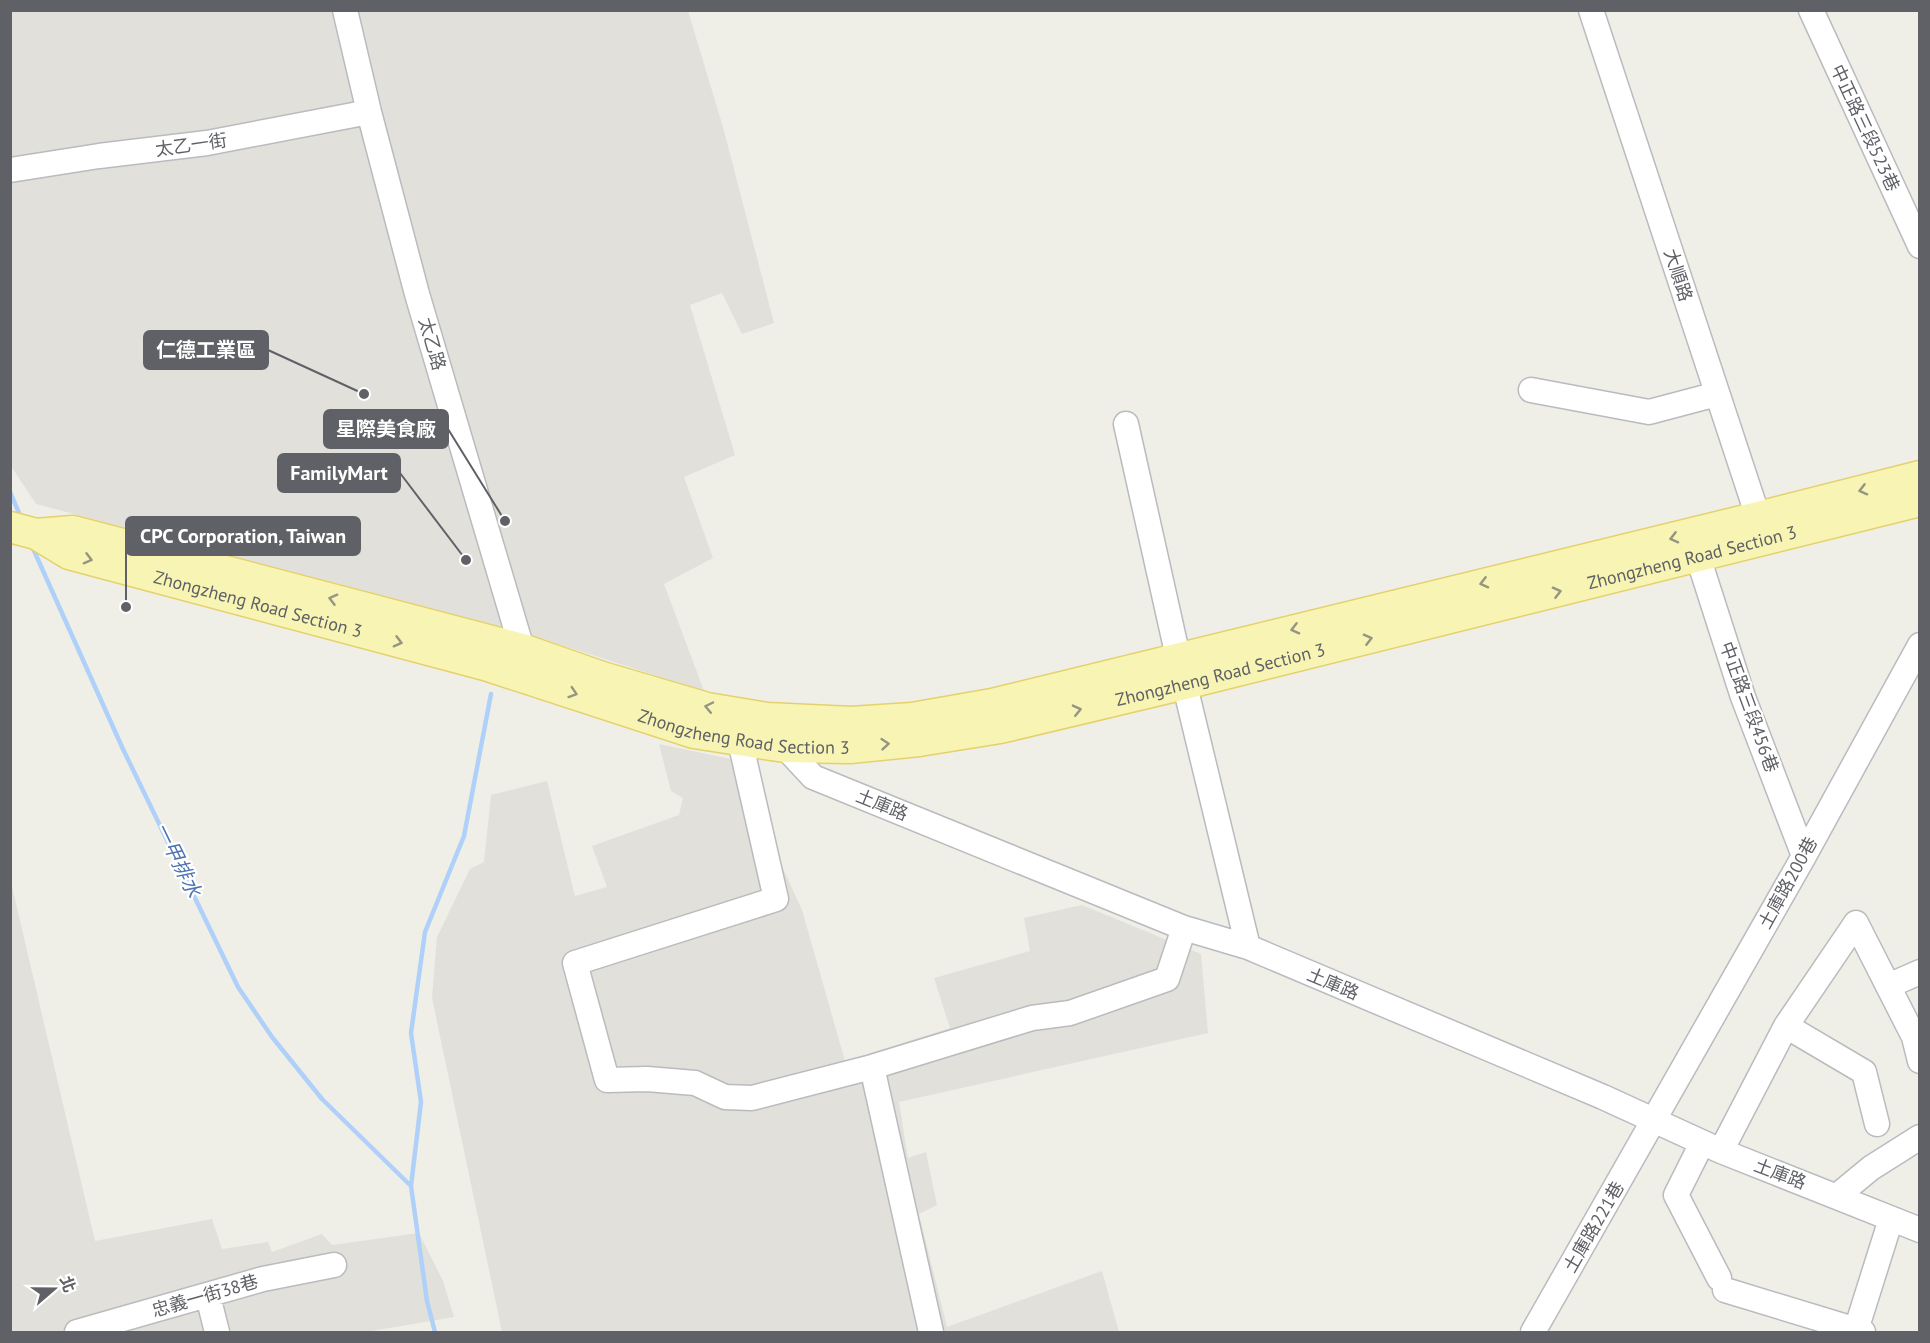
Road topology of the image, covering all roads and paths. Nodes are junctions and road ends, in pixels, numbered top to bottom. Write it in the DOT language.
graph roads {
  1 [pos="345,10"];
  2 [pos="1591,10"];
  3 [pos="1811,10"];
  4 [pos="369,112"];
  5 [pos="10,170"];
  6 [pos="1920,246"];
  7 [pos="1531,390"];
  8 [pos="1717,394"];
  9 [pos="1126,424"];
  10 [pos="1920,476"];
  11 [pos="1920,501"];
  12 [pos="1762,529"];
  13 [pos="23,531"];
  14 [pos="1698,557"];
  15 [pos="1920,645"];
  16 [pos="520,662"];
  17 [pos="1182,671"];
  18 [pos="767,718"];
  19 [pos="740,741"];
  20 [pos="785,747"];
  21 [pos="1804,856"];
  22 [pos="1184,928"];
  23 [pos="1248,947"];
  24 [pos="1920,972"];
  25 [pos="1888,986"];
  26 [pos="1786,1026"];
  27 [pos="1920,1060"];
  28 [pos="872,1067"];
  29 [pos="1655,1121"];
  30 [pos="1876,1124"];
  31 [pos="1920,1137"];
  32 [pos="1711,1147"];
  33 [pos="1837,1196"];
  34 [pos="1891,1219"];
  35 [pos="1920,1230"];
  36 [pos="334,1265"];
  37 [pos="208,1296"];
  38 [pos="1860,1331"];
  39 [pos="77,1332"];
  40 [pos="217,1332"];
  41 [pos="931,1332"];
  42 [pos="1533,1332"];
  1 -- 4 [label="street, 太乙路"];
  2 -- 8 [label="street, 大順路"];
  3 -- 6 [label="street, 中正路三段523巷"];
  4 -- 5 [label="street, 太乙一街"];
  4 -- 16 [label="street, 太乙路"];
  7 -- 8 [label="street"];
  8 -- 12 [label="street, 大順路"];
  9 -- 17 [label="street"];
  10 -- 12 [label="main road, Zhongzheng Road Section 3, one-way"];
  11 -- 12 [label="main road, Zhongzheng Road Section 3"];
  12 -- 14 [label="main road, Zhongzheng Road Section 3"];
  12 -- 17 [label="main road, Zhongzheng Road Section 3, one-way"];
  13 -- 16 [label="main road, Zhongzheng Road Section 3"];
  17 -- 14 [label="main road, Zhongzheng Road Section 3, one-way"];
  14 -- 21 [label="street, 中正路三段456巷"];
  15 -- 21 [label="street, 土庫路200巷"];
  18 -- 16 [label="main road, Zhongzheng Road Section 3, one-way"];
  16 -- 19 [label="main road, Zhongzheng Road Section 3, one-way"];
  17 -- 18 [label="main road, Zhongzheng Road Section 3"];
  20 -- 17 [label="main road, Zhongzheng Road Section 3, one-way"];
  17 -- 23 [label="street"];
  18 -- 20 [label="street, 土庫路"];
  19 -- 20 [label="main road, Zhongzheng Road Section 3"];
  19 -- 28 [label="street"];
  20 -- 22 [label="street, 土庫路"];
  21 -- 29 [label="street, 土庫路200巷"];
  22 -- 23 [label="street, 土庫路"];
  22 -- 28 [label="street"];
  23 -- 29 [label="street, 土庫路"];
  24 -- 25 [label="street"];
  25 -- 26 [label="street"];
  25 -- 27 [label="street"];
  26 -- 30 [label="street"];
  26 -- 32 [label="street"];
  28 -- 41 [label="street"];
  29 -- 32 [label="street, 土庫路"];
  29 -- 42 [label="street, 土庫路221巷"];
  31 -- 33 [label="street"];
  32 -- 33 [label="street, 土庫路"];
  32 -- 38 [label="street"];
  33 -- 34 [label="street, 土庫路"];
  34 -- 35 [label="street, 土庫路"];
  34 -- 38 [label="street"];
  36 -- 37 [label="street, 忠義一街38巷"];
  37 -- 39 [label="street, 忠義一街38巷"];
  37 -- 40 [label="street"];
}
